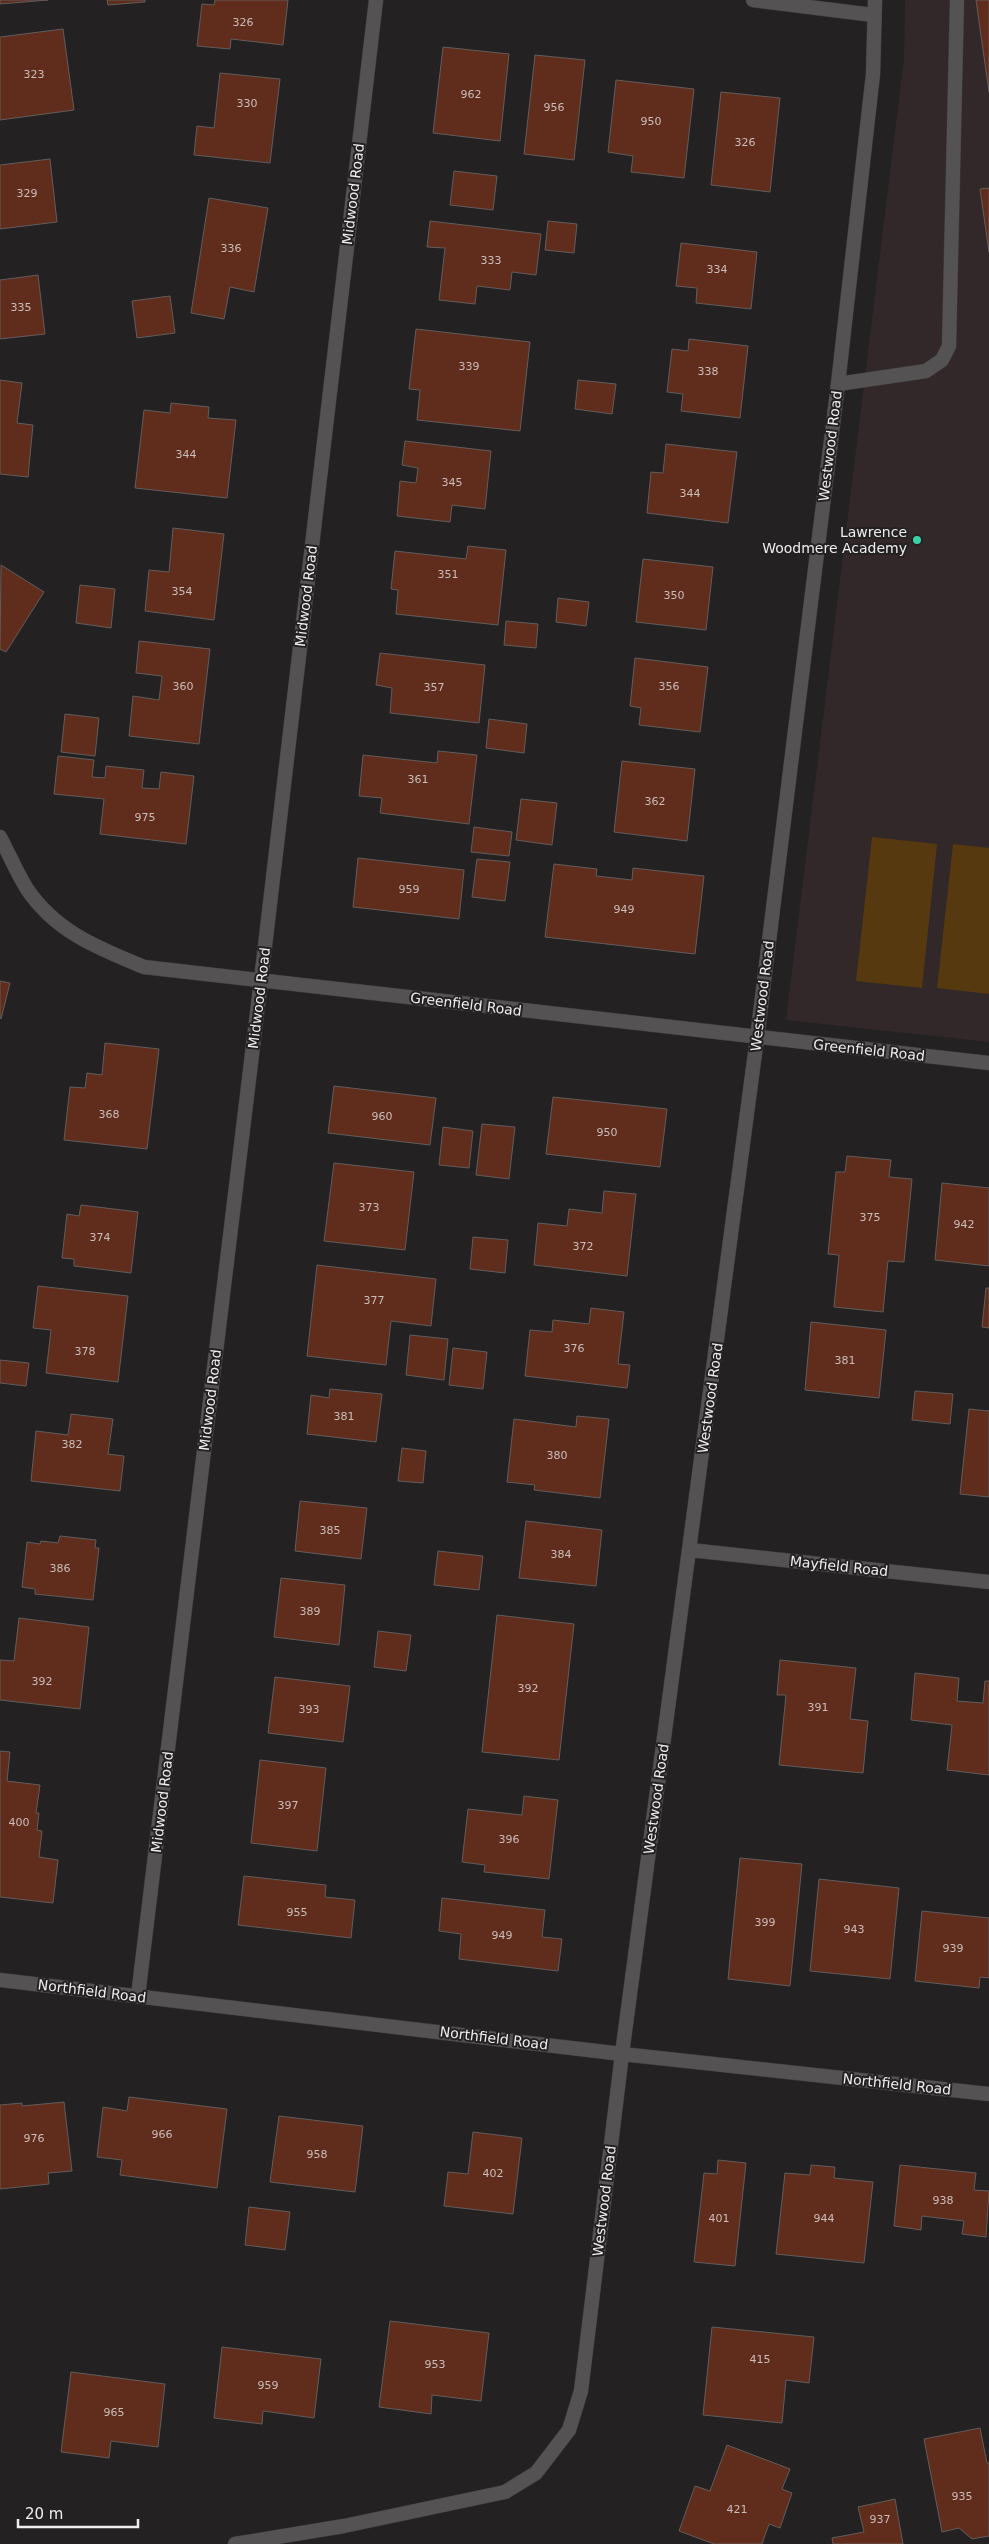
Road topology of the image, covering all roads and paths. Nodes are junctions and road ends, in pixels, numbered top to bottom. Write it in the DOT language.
graph roads {
  1 [pos="376,0"];
  2 [pos="753,0"];
  3 [pos="875,0"];
  4 [pos="957,0"];
  5 [pos="873,15"];
  6 [pos="838,384"];
  7 [pos="0,837"];
  8 [pos="261,980"];
  9 [pos="757,1038"];
  10 [pos="989,1063"];
  11 [pos="690,1550"];
  12 [pos="989,1582"];
  13 [pos="0,1980"];
  14 [pos="138,1996"];
  15 [pos="622,2054"];
  16 [pos="989,2094"];
  17 [pos="234,2544"];
  1 -- 8 [label="street, Midwood Road"];
  2 -- 5 [label="street"];
  3 -- 5 [label="street, Westwood Road"];
  4 -- 6 [label="street"];
  5 -- 6 [label="street, Westwood Road"];
  6 -- 9 [label="street, Westwood Road"];
  7 -- 8 [label="street, Greenfield Road"];
  8 -- 9 [label="street, Greenfield Road"];
  8 -- 14 [label="street, Midwood Road"];
  9 -- 10 [label="street, Greenfield Road"];
  9 -- 11 [label="street, Westwood Road"];
  11 -- 12 [label="street, Mayfield Road"];
  11 -- 15 [label="street, Westwood Road"];
  13 -- 14 [label="street, Northfield Road"];
  14 -- 15 [label="street, Northfield Road"];
  15 -- 16 [label="street, Northfield Road"];
  15 -- 17 [label="street, Westwood Road"];
}
